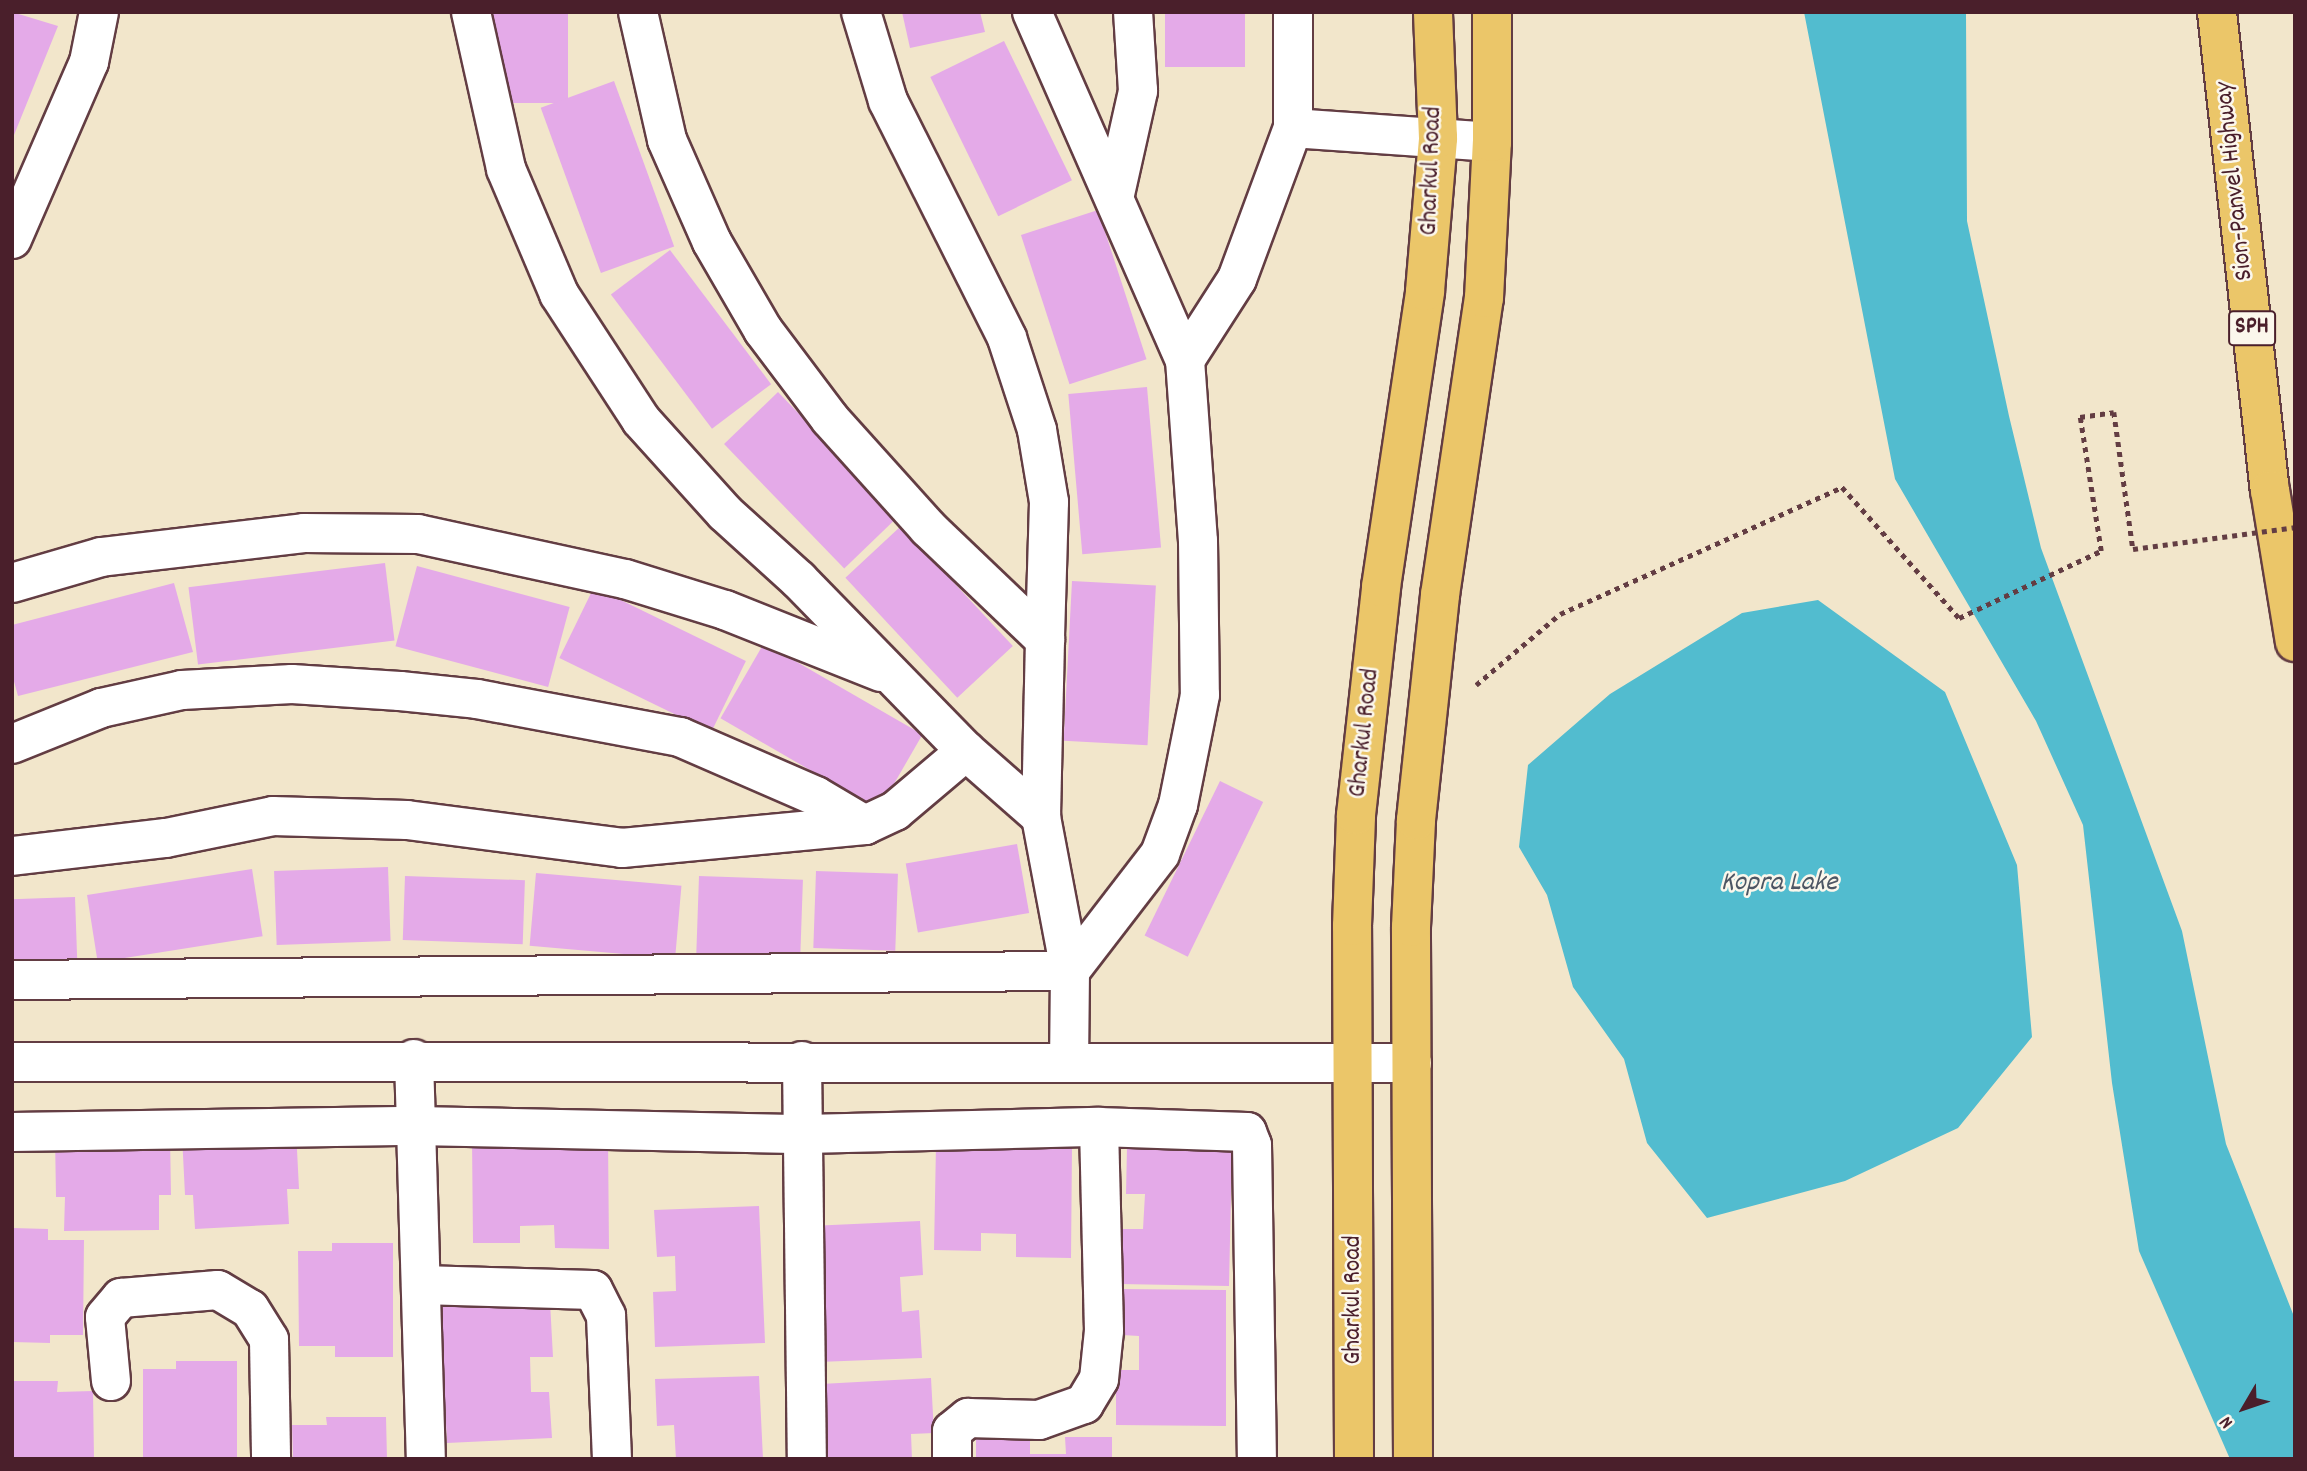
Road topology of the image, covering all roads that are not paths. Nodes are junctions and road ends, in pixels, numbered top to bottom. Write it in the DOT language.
graph roads {
  1 [pos="99,12"];
  2 [pos="471,12"];
  3 [pos="638,12"];
  4 [pos="860,12"];
  5 [pos="1032,12"];
  6 [pos="1133,12"];
  7 [pos="1293,12"];
  8 [pos="1433,12"];
  9 [pos="1492,12"];
  10 [pos="2217,12"];
  11 [pos="1293,128"];
  12 [pos="1438,138"];
  13 [pos="1492,142"];
  14 [pos="1115,194"];
  15 [pos="12,239"];
  16 [pos="1185,360"];
  17 [pos="12,583"];
  18 [pos="1045,640"];
  19 [pos="2295,642"];
  20 [pos="892,677"];
  21 [pos="12,744"];
  22 [pos="966,751"];
  23 [pos="1041,817"];
  24 [pos="864,825"];
  25 [pos="12,856"];
  26 [pos="1070,971"];
  27 [pos="12,979"];
  28 [pos="414,1059"];
  29 [pos="802,1061"];
  30 [pos="12,1062"];
  31 [pos="1069,1063"];
  32 [pos="1353,1063"];
  33 [pos="1412,1063"];
  34 [pos="416,1126"];
  35 [pos="1099,1127"];
  36 [pos="12,1132"];
  37 [pos="805,1134"];
  38 [pos="421,1285"];
  39 [pos="111,1381"];
  40 [pos="271,1459"];
  41 [pos="426,1459"];
  42 [pos="612,1459"];
  43 [pos="807,1459"];
  44 [pos="952,1459"];
  45 [pos="1258,1459"];
  46 [pos="1354,1459"];
  47 [pos="1413,1459"];
  1 -- 15 [label="street"];
  2 -- 20 [label="street"];
  3 -- 18 [label="street"];
  4 -- 18 [label="street"];
  5 -- 14 [label="street"];
  6 -- 14 [label="street"];
  7 -- 11 [label="street"];
  8 -- 12 [label="main road, Gharkul Road"];
  9 -- 13 [label="main road"];
  10 -- 19 [label="main road, Sion-Panvel Highway / SPH"];
  11 -- 12 [label="street"];
  11 -- 16 [label="street"];
  12 -- 13 [label="street"];
  12 -- 32 [label="main road, Gharkul Road"];
  13 -- 33 [label="main road"];
  14 -- 16 [label="street"];
  16 -- 26 [label="street"];
  17 -- 20 [label="street"];
  18 -- 23 [label="street"];
  20 -- 22 [label="street"];
  21 -- 24 [label="street"];
  22 -- 23 [label="street"];
  22 -- 24 [label="street"];
  23 -- 26 [label="street"];
  24 -- 25 [label="street"];
  26 -- 27 [label="street"];
  26 -- 31 [label="street"];
  28 -- 29 [label="street"];
  28 -- 30 [label="street"];
  28 -- 34 [label="street"];
  29 -- 31 [label="street"];
  29 -- 37 [label="street"];
  31 -- 32 [label="street"];
  32 -- 33 [label="street"];
  32 -- 46 [label="main road, Gharkul Road"];
  33 -- 47 [label="main road"];
  34 -- 36 [label="street"];
  34 -- 37 [label="street"];
  34 -- 38 [label="street"];
  35 -- 37 [label="street"];
  35 -- 44 [label="street"];
  35 -- 45 [label="street"];
  37 -- 43 [label="street"];
  38 -- 41 [label="street"];
  38 -- 42 [label="street"];
  39 -- 40 [label="street"];
}
